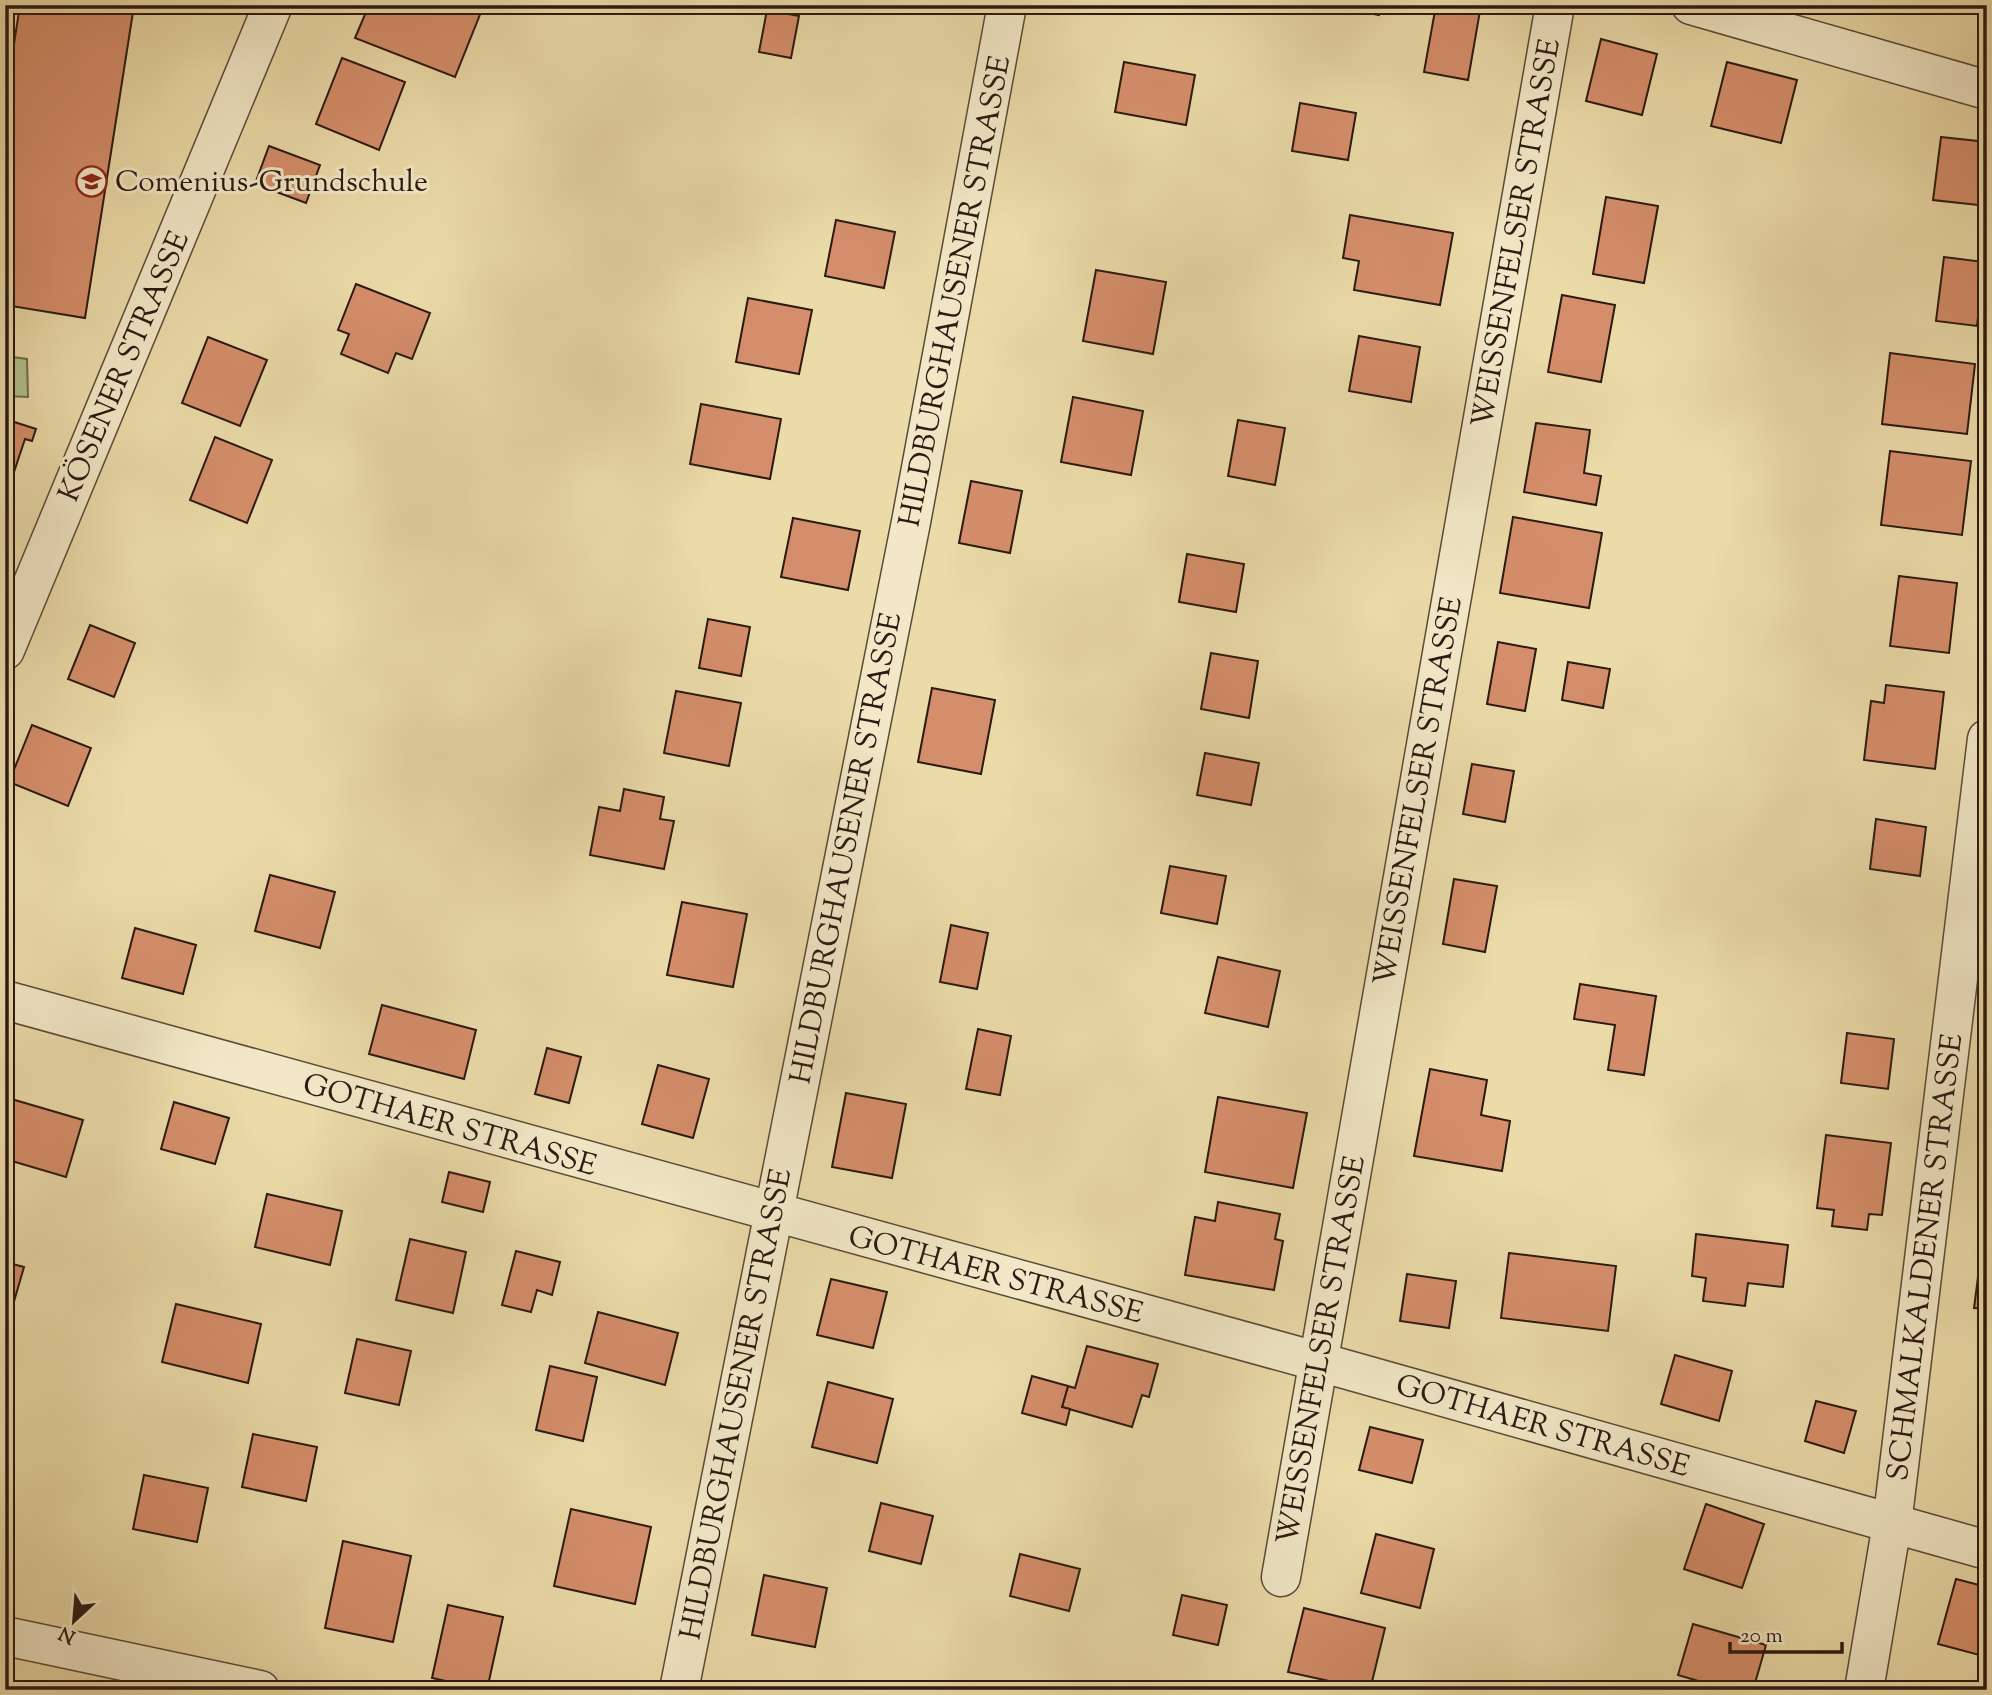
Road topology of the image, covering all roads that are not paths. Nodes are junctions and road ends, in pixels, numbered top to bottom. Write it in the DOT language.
graph roads {
  1 [pos="274,5"];
  2 [pos="1007,5"];
  3 [pos="1555,5"];
  4 [pos="1691,5"];
  5 [pos="1987,90"];
  6 [pos="5,650"];
  7 [pos="1987,739"];
  8 [pos="5,1000"];
  9 [pos="772,1213"];
  10 [pos="1317,1361"];
  11 [pos="1892,1524"];
  12 [pos="1987,1550"];
  13 [pos="1281,1577"];
  14 [pos="5,1636"];
  15 [pos="260,1690"];
  16 [pos="679,1690"];
  17 [pos="1864,1690"];
  1 -- 6 [label="street, KÖSENER STRASSE"];
  2 -- 9 [label="street, HILDBURGHAUSENER STRASSE"];
  3 -- 10 [label="street, WEISSENFELSER STRASSE"];
  4 -- 5 [label="street"];
  7 -- 11 [label="street, SCHMALKALDENER STRASSE"];
  8 -- 9 [label="street, GOTHAER STRASSE"];
  9 -- 10 [label="street, GOTHAER STRASSE"];
  9 -- 16 [label="street, HILDBURGHAUSENER STRASSE"];
  10 -- 11 [label="street, GOTHAER STRASSE"];
  10 -- 13 [label="street, WEISSENFELSER STRASSE"];
  11 -- 12 [label="street, GOTHAER STRASSE"];
  11 -- 17 [label="street, SCHMALKALDENER STRASSE"];
  14 -- 15 [label="street"];
}
